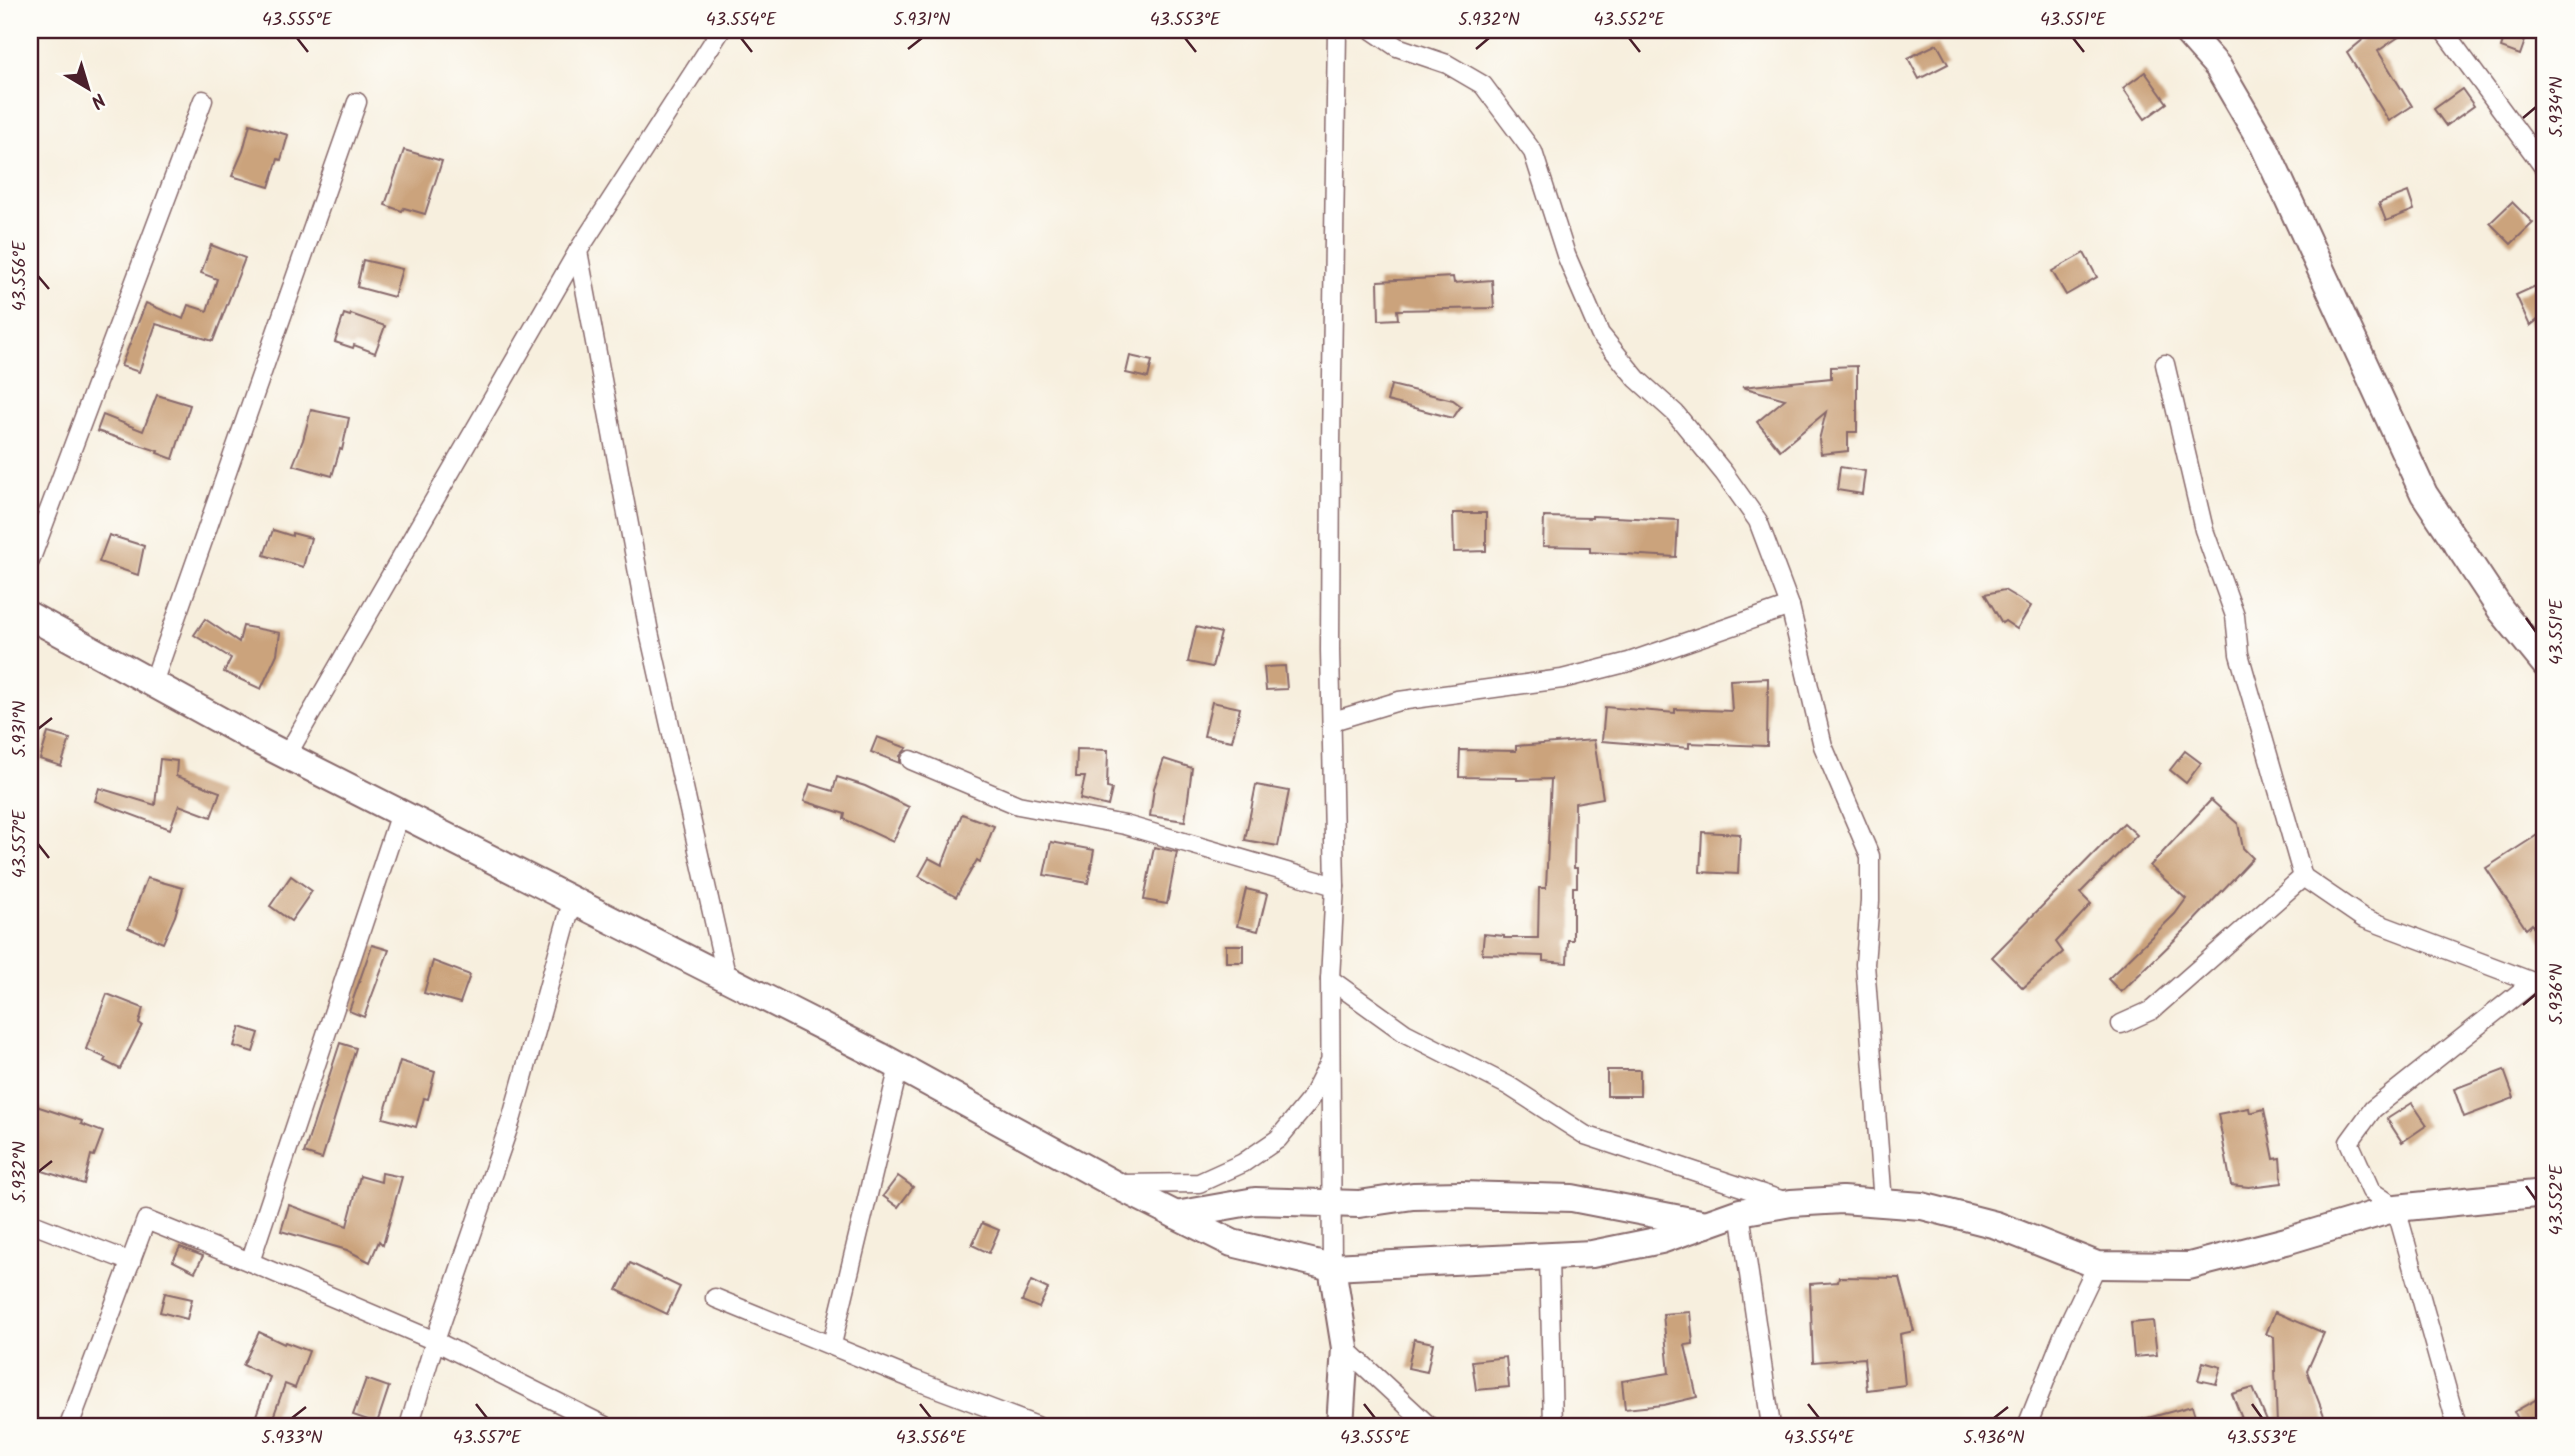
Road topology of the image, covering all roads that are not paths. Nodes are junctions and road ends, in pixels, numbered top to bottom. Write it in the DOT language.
graph roads {
  1 [pos="721,30"];
  2 [pos="1338,30"];
  3 [pos="1373,30"];
  4 [pos="2185,30"];
  5 [pos="2443,30"];
  6 [pos="203,100"];
  7 [pos="357,102"];
  8 [pos="2545,169"];
  9 [pos="578,251"];
  10 [pos="2165,364"];
  11 [pos="30,561"];
  12 [pos="1790,606"];
  13 [pos="30,616"];
  14 [pos="2545,664"];
  15 [pos="153,683"];
  16 [pos="1333,721"];
  17 [pos="287,755"];
  18 [pos="911,760"];
  19 [pos="400,813"];
  20 [pos="2303,877"];
  21 [pos="1335,886"];
  22 [pos="572,902"];
  23 [pos="727,979"];
  24 [pos="1330,979"];
  25 [pos="2121,1024"];
  26 [pos="1331,1059"];
  27 [pos="899,1066"];
  28 [pos="1114,1184"];
  29 [pos="2545,1193"];
  30 [pos="1332,1203"];
  31 [pos="1791,1203"];
  32 [pos="1882,1203"];
  33 [pos="2396,1208"];
  34 [pos="1740,1212"];
  35 [pos="1176,1215"];
  36 [pos="30,1223"];
  37 [pos="1708,1224"];
  38 [pos="1549,1256"];
  39 [pos="131,1262"];
  40 [pos="250,1262"];
  41 [pos="2097,1265"];
  42 [pos="1332,1267"];
  43 [pos="715,1298"];
  44 [pos="435,1341"];
  45 [pos="832,1345"];
  46 [pos="1345,1348"];
  47 [pos="69,1426"];
  48 [pos="409,1426"];
  49 [pos="605,1426"];
  50 [pos="1037,1426"];
  51 [pos="1340,1426"];
  52 [pos="1429,1426"];
  53 [pos="1553,1426"];
  54 [pos="1771,1426"];
  55 [pos="2027,1426"];
  56 [pos="2457,1426"];
  1 -- 9 [label="street"];
  2 -- 16 [label="street"];
  3 -- 12 [label="street"];
  4 -- 14 [label="street"];
  5 -- 8 [label="street"];
  6 -- 11 [label="street"];
  7 -- 15 [label="street"];
  9 -- 17 [label="street"];
  9 -- 23 [label="street"];
  10 -- 20 [label="street"];
  12 -- 16 [label="street"];
  12 -- 32 [label="street"];
  13 -- 15 [label="street"];
  15 -- 17 [label="street"];
  16 -- 21 [label="street"];
  17 -- 19 [label="street"];
  18 -- 21 [label="street"];
  19 -- 22 [label="street"];
  19 -- 40 [label="street"];
  20 -- 25 [label="street"];
  20 -- 33 [label="street"];
  21 -- 24 [label="street"];
  22 -- 23 [label="street"];
  22 -- 44 [label="street"];
  23 -- 27 [label="street"];
  24 -- 26 [label="street"];
  24 -- 31 [label="street"];
  26 -- 28 [label="street"];
  26 -- 30 [label="street"];
  27 -- 28 [label="street"];
  27 -- 45 [label="street"];
  28 -- 35 [label="street"];
  29 -- 33 [label="street"];
  30 -- 35 [label="street"];
  30 -- 37 [label="street"];
  30 -- 42 [label="street"];
  31 -- 32 [label="street"];
  31 -- 34 [label="street"];
  32 -- 41 [label="street"];
  33 -- 41 [label="street"];
  33 -- 56 [label="street"];
  34 -- 37 [label="street"];
  34 -- 54 [label="street"];
  35 -- 42 [label="street"];
  36 -- 39 [label="street"];
  37 -- 38 [label="street"];
  38 -- 42 [label="street"];
  38 -- 53 [label="street"];
  39 -- 40 [label="street"];
  39 -- 47 [label="street"];
  40 -- 44 [label="street"];
  41 -- 55 [label="street"];
  42 -- 46 [label="street"];
  43 -- 45 [label="street"];
  44 -- 48 [label="street"];
  44 -- 49 [label="street"];
  45 -- 50 [label="street"];
  46 -- 51 [label="street"];
  46 -- 52 [label="street"];
}
